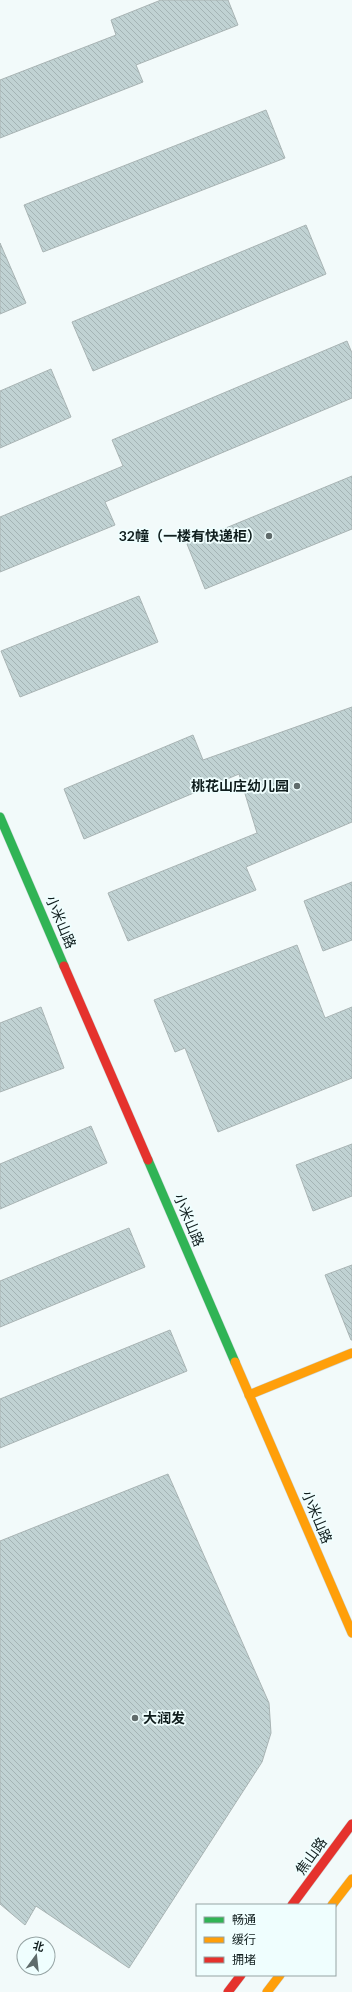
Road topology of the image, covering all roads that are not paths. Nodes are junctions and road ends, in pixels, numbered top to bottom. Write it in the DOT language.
graph roads {
  1 [pos="0,817"];
  2 [pos="352,1353"];
  3 [pos="249,1395"];
  4 [pos="352,1634"];
  5 [pos="352,1824"];
  6 [pos="352,1879"];
  7 [pos="293,1904"];
  8 [pos="333,1904"];
  9 [pos="240,1976"];
  10 [pos="279,1976"];
  11 [pos="228,1992"];
  12 [pos="268,1992"];
  1 -- 3 [label="street, 小米山路"];
  2 -- 3 [label="street"];
  3 -- 4 [label="street, 小米山路"];
  5 -- 7 [label="street, 焦山路"];
  6 -- 8 [label="street"];
  9 -- 11 [label="street"];
  10 -- 12 [label="street"];
}
